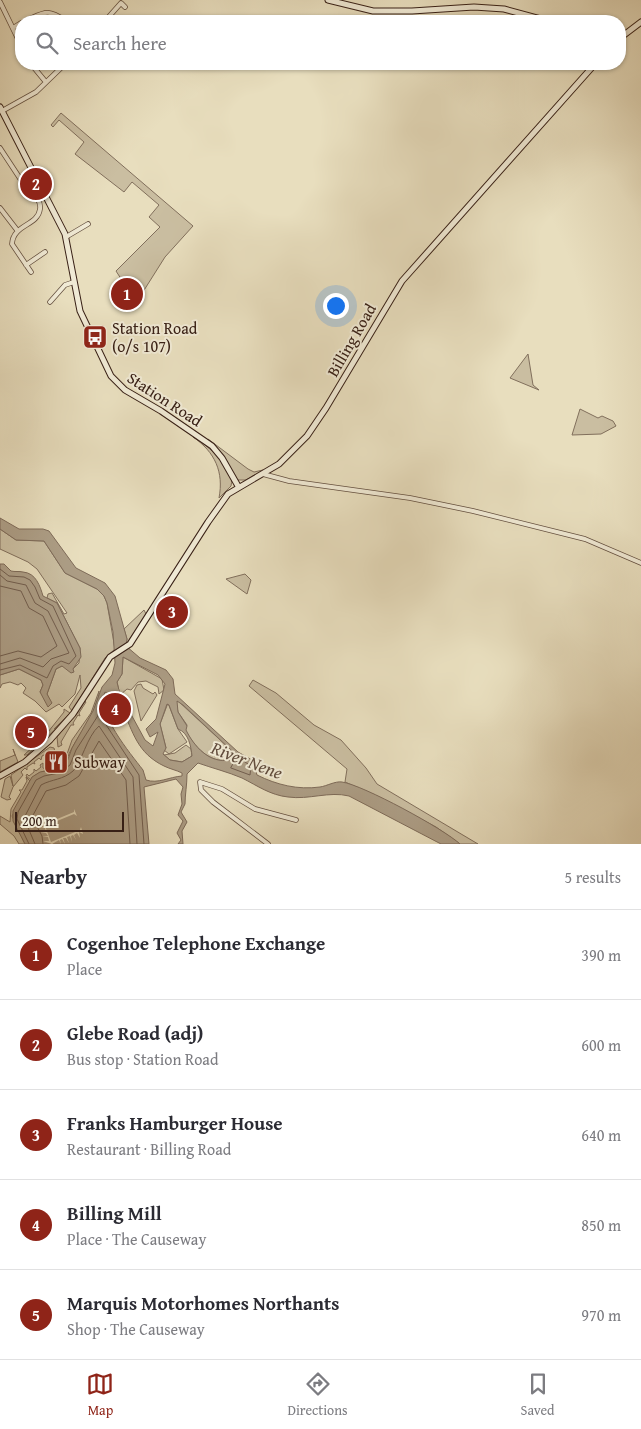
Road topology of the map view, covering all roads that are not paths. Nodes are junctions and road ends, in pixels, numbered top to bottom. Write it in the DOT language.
graph roads {
  1 [pos="328,0"];
  2 [pos="0,2"];
  3 [pos="125,7"];
  4 [pos="38,15"];
  5 [pos="57,15"];
  6 [pos="110,15"];
  7 [pos="526,15"];
  8 [pos="641,22"];
  9 [pos="13,28"];
  10 [pos="15,32"];
  11 [pos="626,33"];
  12 [pos="36,70"];
  13 [pos="58,70"];
  14 [pos="590,70"];
  15 [pos="45,81"];
  16 [pos="1,109"];
  17 [pos="0,148"];
  18 [pos="33,174"];
  19 [pos="21,180"];
  20 [pos="0,208"];
  21 [pos="88,224"];
  22 [pos="17,230"];
  23 [pos="66,237"];
  24 [pos="46,252"];
  25 [pos="26,265"];
  26 [pos="31,272"];
  27 [pos="74,282"];
  28 [pos="50,302"];
  29 [pos="263,474"];
  30 [pos="238,486"];
  31 [pos="641,562"];
  32 [pos="0,776"];
  33 [pos="296,820"];
  34 [pos="268,844"];
  1 -- 7 [label="street"];
  2 -- 9 [label="street"];
  3 -- 6 [label="street"];
  4 -- 5 [label="street"];
  8 -- 11 [label="street"];
  9 -- 10 [label="street"];
  12 -- 15 [label="street"];
  13 -- 15 [label="street"];
  14 -- 29 [label="street, Billing Road"];
  15 -- 16 [label="street"];
  16 -- 18 [label="street, Station Road"];
  17 -- 19 [label="street"];
  18 -- 19 [label="street"];
  18 -- 23 [label="street, Station Road"];
  19 -- 22 [label="street"];
  20 -- 22 [label="street"];
  21 -- 23 [label="street"];
  22 -- 25 [label="street"];
  23 -- 27 [label="street, Station Road"];
  24 -- 25 [label="street"];
  25 -- 26 [label="street"];
  27 -- 28 [label="street"];
  27 -- 30 [label="street, Station Road"];
  29 -- 30 [label="street, Billing Road"];
  29 -- 31 [label="street"];
  30 -- 32 [label="street, Billing Road"];
  33 -- 34 [label="street"];
}
